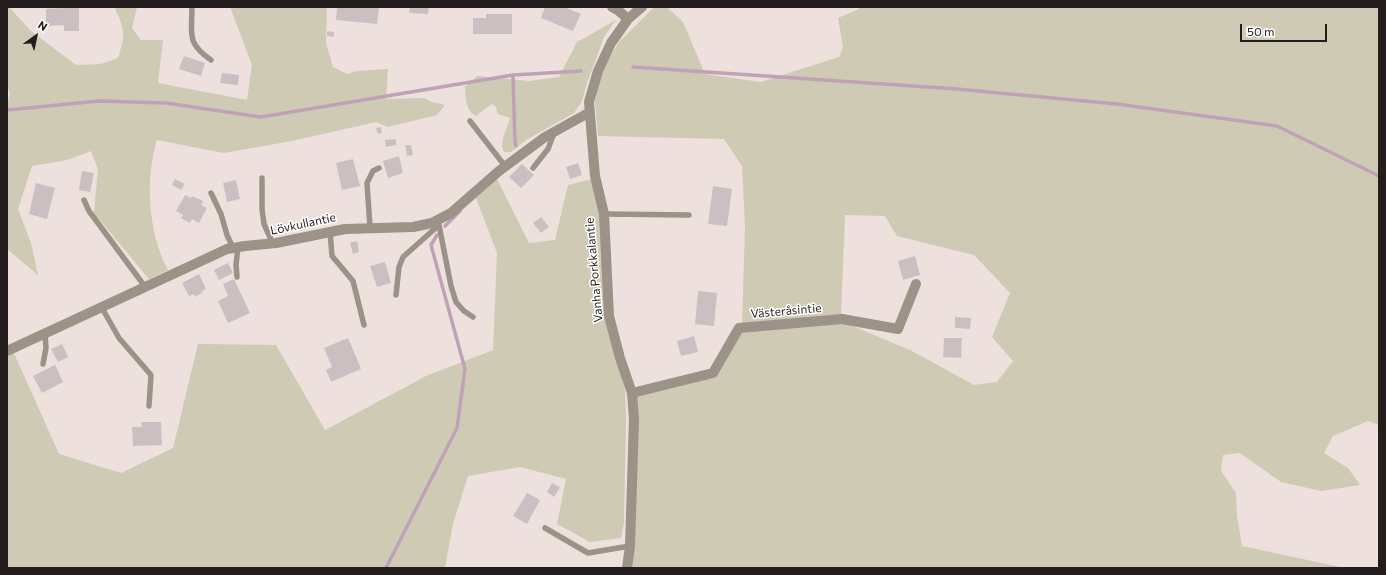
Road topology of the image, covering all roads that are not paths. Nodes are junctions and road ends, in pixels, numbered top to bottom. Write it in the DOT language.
graph roads {
  1 [pos="192,7"];
  2 [pos="612,7"];
  3 [pos="642,7"];
  4 [pos="628,19"];
  5 [pos="211,60"];
  6 [pos="590,112"];
  7 [pos="470,121"];
  8 [pos="555,131"];
  9 [pos="505,166"];
  10 [pos="379,168"];
  11 [pos="533,168"];
  12 [pos="262,178"];
  13 [pos="211,193"];
  14 [pos="84,200"];
  15 [pos="604,214"];
  16 [pos="689,215"];
  17 [pos="439,223"];
  18 [pos="370,227"];
  19 [pos="330,231"];
  20 [pos="273,244"];
  21 [pos="236,248"];
  22 [pos="238,277"];
  23 [pos="916,284"];
  24 [pos="146,288"];
  25 [pos="396,295"];
  26 [pos="102,308"];
  27 [pos="473,317"];
  28 [pos="364,324"];
  29 [pos="45,334"];
  30 [pos="7,351"];
  31 [pos="43,364"];
  32 [pos="632,393"];
  33 [pos="149,406"];
  34 [pos="545,528"];
  35 [pos="630,546"];
  36 [pos="627,568"];
  1 -- 5 [label="lane"];
  2 -- 4 [label="street"];
  3 -- 4 [label="street, Vanha Porkkalantie"];
  4 -- 6 [label="street, Vanha Porkkalantie"];
  6 -- 8 [label="street, Lövkullantie"];
  6 -- 15 [label="street, Vanha Porkkalantie"];
  7 -- 9 [label="lane"];
  8 -- 9 [label="street, Lövkullantie"];
  8 -- 11 [label="lane"];
  9 -- 17 [label="street, Lövkullantie"];
  10 -- 18 [label="lane"];
  12 -- 20 [label="lane"];
  13 -- 21 [label="lane"];
  14 -- 24 [label="lane"];
  15 -- 16 [label="lane"];
  15 -- 32 [label="street, Vanha Porkkalantie"];
  17 -- 18 [label="street, Lövkullantie"];
  17 -- 25 [label="lane"];
  17 -- 27 [label="lane"];
  18 -- 19 [label="street, Lövkullantie"];
  19 -- 20 [label="street, Lövkullantie"];
  19 -- 28 [label="lane"];
  20 -- 21 [label="street, Lövkullantie"];
  21 -- 22 [label="lane"];
  21 -- 24 [label="street, Lövkullantie"];
  23 -- 32 [label="street, Västeråsintie"];
  24 -- 26 [label="street, Lövkullantie"];
  26 -- 29 [label="street, Lövkullantie"];
  26 -- 33 [label="lane"];
  29 -- 30 [label="street, Lövkullantie"];
  29 -- 31 [label="lane"];
  32 -- 35 [label="street, Vanha Porkkalantie"];
  34 -- 35 [label="lane"];
  35 -- 36 [label="street, Vanha Porkkalantie"];
}
